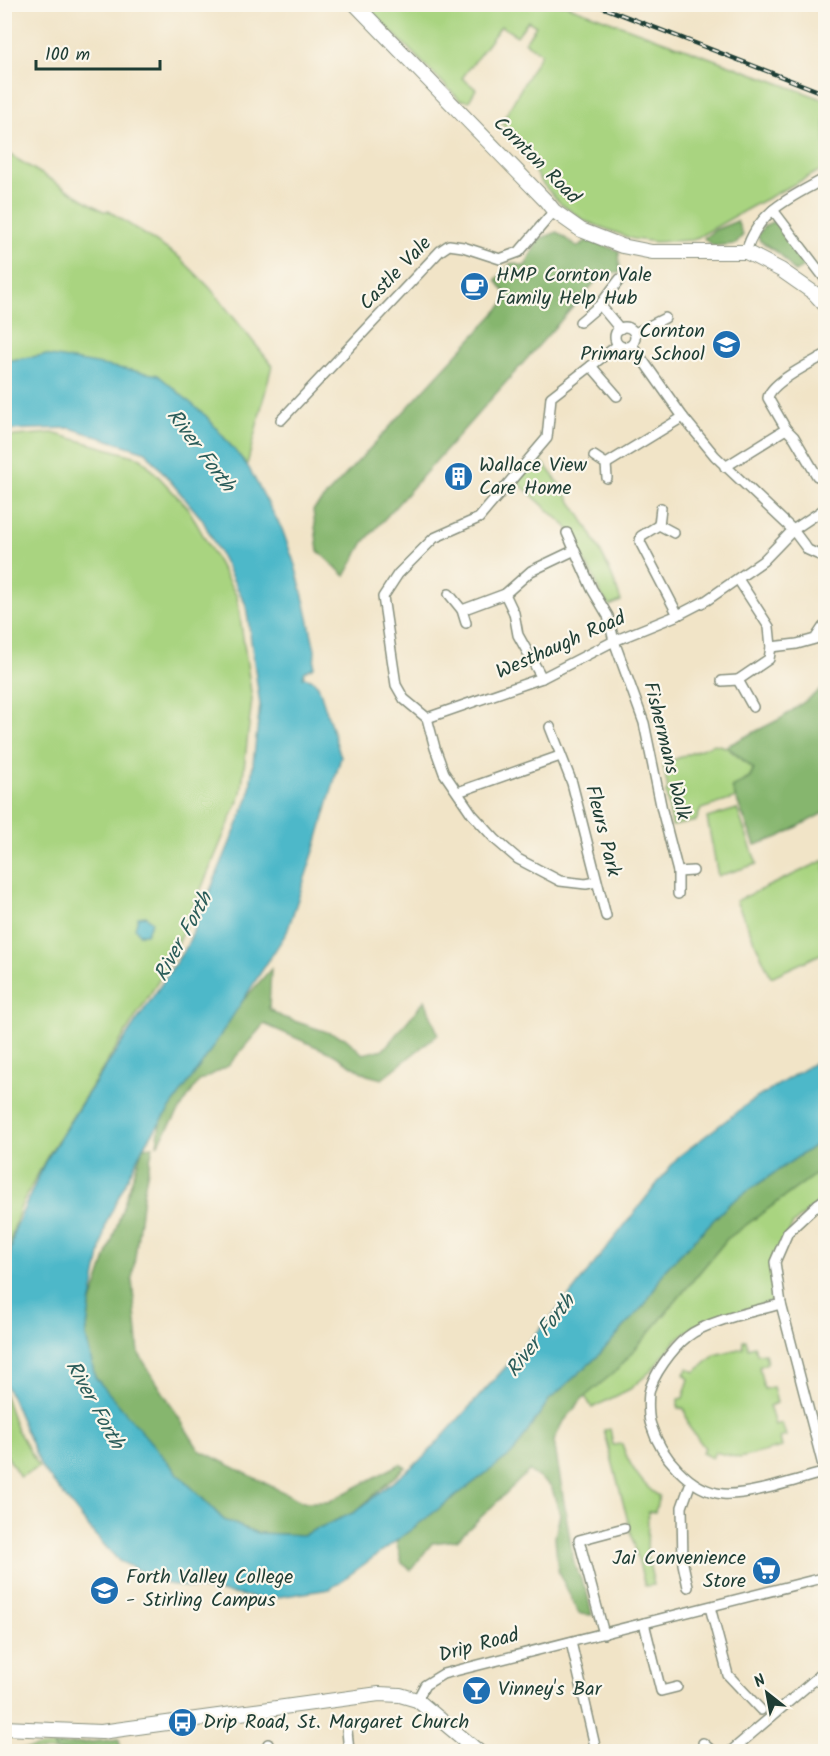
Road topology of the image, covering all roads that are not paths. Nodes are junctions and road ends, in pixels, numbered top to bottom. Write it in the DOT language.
graph roads {
  1 [pos="355,4"];
  2 [pos="825,178"];
  3 [pos="773,210"];
  4 [pos="554,211"];
  5 [pos="746,252"];
  6 [pos="620,279"];
  7 [pos="825,280"];
  8 [pos="600,305"];
  9 [pos="825,306"];
  10 [pos="665,318"];
  11 [pos="580,322"];
  12 [pos="620,329"];
  13 [pos="635,333"];
  14 [pos="618,345"];
  15 [pos="632,345"];
  16 [pos="824,359"];
  17 [pos="591,366"];
  18 [pos="616,396"];
  19 [pos="683,417"];
  20 [pos="281,420"];
  21 [pos="786,429"];
  22 [pos="594,456"];
  23 [pos="606,464"];
  24 [pos="725,467"];
  25 [pos="817,476"];
  26 [pos="607,478"];
  27 [pos="661,508"];
  28 [pos="825,508"];
  29 [pos="659,525"];
  30 [pos="793,530"];
  31 [pos="674,532"];
  32 [pos="567,533"];
  33 [pos="575,550"];
  34 [pos="825,558"];
  35 [pos="738,579"];
  36 [pos="449,594"];
  37 [pos="505,594"];
  38 [pos="462,610"];
  39 [pos="678,615"];
  40 [pos="465,622"];
  41 [pos="823,627"];
  42 [pos="614,641"];
  43 [pos="771,646"];
  44 [pos="542,678"];
  45 [pos="738,680"];
  46 [pos="722,681"];
  47 [pos="753,707"];
  48 [pos="427,718"];
  49 [pos="550,727"];
  50 [pos="560,756"];
  51 [pos="458,792"];
  52 [pos="693,871"];
  53 [pos="678,872"];
  54 [pos="596,882"];
  55 [pos="678,894"];
  56 [pos="606,916"];
  57 [pos="822,1201"];
  58 [pos="825,1214"];
  59 [pos="781,1304"];
  60 [pos="825,1474"];
  61 [pos="691,1482"];
  62 [pos="624,1528"];
  63 [pos="825,1577"];
  64 [pos="688,1587"];
  65 [pos="710,1607"];
  66 [pos="644,1623"];
  67 [pos="604,1634"];
  68 [pos="571,1642"];
  69 [pos="825,1670"];
  70 [pos="677,1687"];
  71 [pos="417,1700"];
  72 [pos="761,1710"];
  73 [pos="4,1728"];
  74 [pos="347,1730"];
  75 [pos="703,1743"];
  76 [pos="595,1746"];
  77 [pos="463,1747"];
  78 [pos="350,1752"];
  79 [pos="479,1752"];
  80 [pos="713,1752"];
  81 [pos="730,1752"];
  1 -- 4 [label="main road, Cornton Road"];
  2 -- 3 [label="street"];
  3 -- 5 [label="street"];
  3 -- 7 [label="street"];
  4 -- 5 [label="main road, Cornton Road"];
  4 -- 20 [label="street, Castle Vale"];
  5 -- 9 [label="main road, Cornton Road"];
  6 -- 8 [label="street"];
  8 -- 11 [label="street"];
  8 -- 12 [label="street"];
  10 -- 13 [label="street"];
  12 -- 13 [label="street"];
  12 -- 14 [label="street"];
  13 -- 15 [label="street"];
  14 -- 15 [label="street"];
  14 -- 17 [label="street"];
  15 -- 19 [label="street"];
  16 -- 21 [label="street"];
  17 -- 18 [label="street"];
  17 -- 48 [label="street"];
  19 -- 23 [label="street"];
  19 -- 24 [label="street"];
  21 -- 24 [label="street"];
  21 -- 25 [label="street"];
  22 -- 23 [label="street"];
  23 -- 26 [label="street"];
  24 -- 30 [label="street"];
  27 -- 29 [label="street"];
  28 -- 30 [label="street, Westhaugh Road"];
  29 -- 31 [label="street"];
  29 -- 39 [label="street"];
  30 -- 34 [label="street"];
  30 -- 35 [label="street, Westhaugh Road"];
  32 -- 33 [label="street, Fishermans Walk"];
  33 -- 37 [label="street"];
  33 -- 42 [label="street, Fishermans Walk"];
  35 -- 39 [label="street, Westhaugh Road"];
  35 -- 43 [label="street"];
  36 -- 38 [label="street"];
  37 -- 38 [label="street"];
  37 -- 44 [label="street"];
  38 -- 40 [label="street"];
  39 -- 42 [label="street, Westhaugh Road"];
  41 -- 43 [label="street"];
  42 -- 44 [label="street, Westhaugh Road"];
  42 -- 53 [label="street, Fishermans Walk"];
  43 -- 45 [label="street"];
  44 -- 48 [label="street, Westhaugh Road"];
  45 -- 46 [label="street"];
  45 -- 47 [label="street"];
  48 -- 51 [label="street"];
  49 -- 50 [label="street, Fleurs Park"];
  50 -- 51 [label="street"];
  50 -- 54 [label="street, Fleurs Park"];
  51 -- 54 [label="street"];
  52 -- 53 [label="street"];
  53 -- 55 [label="street, Fishermans Walk"];
  54 -- 56 [label="street, Fleurs Park"];
  57 -- 58 [label="street"];
  57 -- 59 [label="street"];
  59 -- 60 [label="street"];
  59 -- 61 [label="street"];
  60 -- 61 [label="street"];
  61 -- 64 [label="street"];
  62 -- 67 [label="street"];
  63 -- 65 [label="street, Drip Road"];
  65 -- 66 [label="street, Drip Road"];
  65 -- 72 [label="street"];
  66 -- 67 [label="street, Drip Road"];
  66 -- 70 [label="street"];
  67 -- 68 [label="street, Drip Road"];
  68 -- 71 [label="street, Drip Road"];
  68 -- 76 [label="street"];
  69 -- 81 [label="street"];
  71 -- 73 [label="main road"];
  71 -- 77 [label="main road"];
  74 -- 78 [label="street"];
  75 -- 80 [label="street"];
  77 -- 79 [label="main road"];
}
